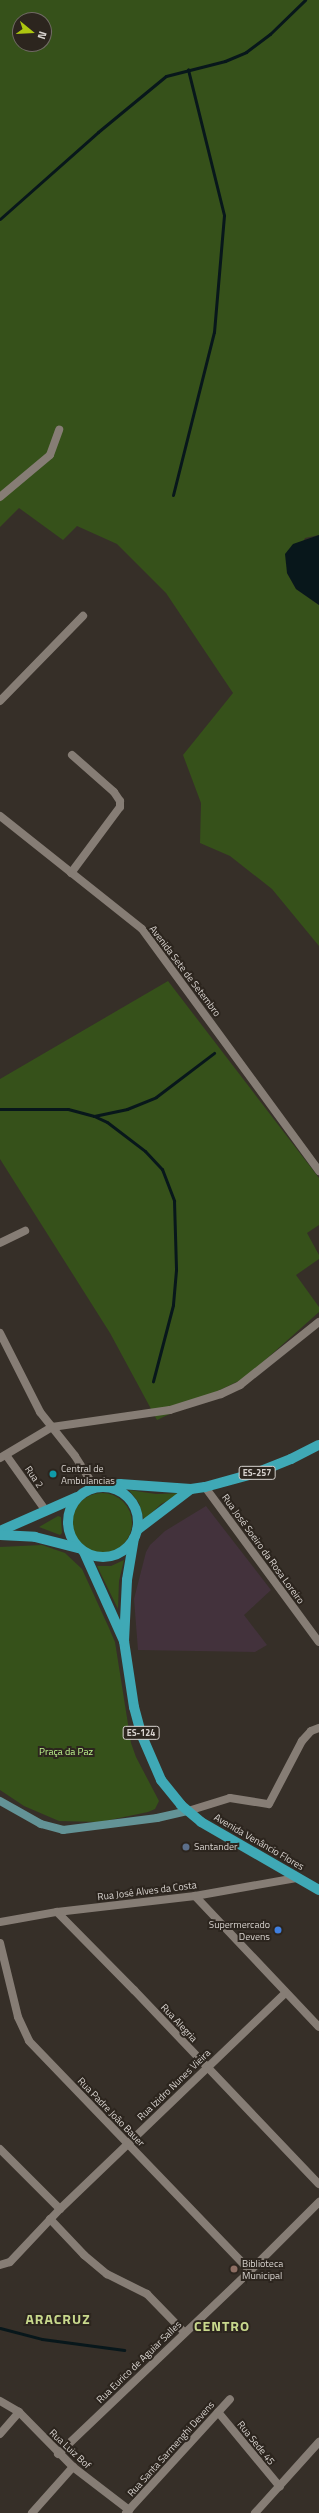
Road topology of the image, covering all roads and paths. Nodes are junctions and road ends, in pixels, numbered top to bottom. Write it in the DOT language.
graph roads {
  1 [pos="59,430"];
  2 [pos="0,497"];
  3 [pos="83,616"];
  4 [pos="0,701"];
  5 [pos="72,755"];
  6 [pos="0,816"];
  7 [pos="71,873"];
  8 [pos="319,1171"];
  9 [pos="25,1231"];
  10 [pos="0,1243"];
  11 [pos="319,1322"];
  12 [pos="0,1333"];
  13 [pos="52,1427"];
  14 [pos="319,1445"];
  15 [pos="3,1457"];
  16 [pos="205,1487"];
  17 [pos="98,1488"];
  18 [pos="191,1489"];
  19 [pos="79,1497"];
  20 [pos="46,1511"];
  21 [pos="0,1531"];
  22 [pos="135,1534"];
  23 [pos="0,1535"];
  24 [pos="81,1550"];
  25 [pos="124,1641"];
  26 [pos="319,1642"];
  27 [pos="319,1728"];
  28 [pos="0,1801"];
  29 [pos="188,1811"];
  30 [pos="296,1878"];
  31 [pos="319,1890"];
  32 [pos="195,1896"];
  33 [pos="56,1912"];
  34 [pos="0,1922"];
  35 [pos="0,1943"];
  36 [pos="285,1993"];
  37 [pos="319,2027"];
  38 [pos="206,2067"];
  39 [pos="127,2144"];
  40 [pos="0,2149"];
  41 [pos="319,2184"];
  42 [pos="319,2202"];
  43 [pos="60,2209"];
  44 [pos="50,2219"];
  45 [pos="0,2265"];
  46 [pos="250,2271"];
  47 [pos="184,2332"];
  48 [pos="230,2399"];
  49 [pos="0,2401"];
  50 [pos="19,2412"];
  51 [pos="218,2412"];
  52 [pos="0,2434"];
  53 [pos="319,2442"];
  54 [pos="58,2454"];
  55 [pos="73,2467"];
  56 [pos="280,2487"];
  57 [pos="128,2511"];
  58 [pos="32,2513"];
  59 [pos="255,2513"];
  1 -- 2 [label="street"];
  3 -- 4 [label="street"];
  5 -- 7 [label="street"];
  6 -- 7 [label="street, Avenida Sete de Setembro"];
  7 -- 8 [label="street, Avenida Sete de Setembro"];
  9 -- 10 [label="street"];
  11 -- 13 [label="street"];
  12 -- 13 [label="street"];
  13 -- 15 [label="street"];
  13 -- 17 [label="street"];
  14 -- 16 [label="main road, ES-257"];
  15 -- 20 [label="street, Rua 2"];
  16 -- 18 [label="main road, ES-257"];
  16 -- 26 [label="street, Rua José Soeiro da Rosa Loreiro"];
  17 -- 18 [label="main road, ES-257"];
  17 -- 19 [label="main road"];
  17 -- 22 [label="main road"];
  18 -- 22 [label="main road, ES-257"];
  19 -- 20 [label="main road"];
  19 -- 24 [label="main road"];
  20 -- 21 [label="main road"];
  22 -- 24 [label="main road"];
  22 -- 25 [label="main road, ES-124"];
  23 -- 24 [label="main road"];
  24 -- 25 [label="main road, ES-124"];
  25 -- 29 [label="main road, ES-124"];
  27 -- 29 [label="street"];
  28 -- 29 [label="street"];
  29 -- 30 [label="main road, Avenida Venâncio Flores / ES-124"];
  30 -- 31 [label="main road, Avenida Venâncio Flores / ES-124"];
  30 -- 32 [label="street, Rua José Alves da Costa"];
  32 -- 33 [label="street, Rua José Alves da Costa"];
  32 -- 36 [label="street"];
  33 -- 34 [label="street, Rua José Alves da Costa"];
  33 -- 38 [label="street, Rua Alegria"];
  35 -- 39 [label="street, Rua Padre João Bauer"];
  36 -- 37 [label="street"];
  36 -- 38 [label="street, Rua Izidro Nunes Vieira"];
  38 -- 39 [label="street, Rua Izidro Nunes Vieira"];
  38 -- 41 [label="street, Rua Alegria"];
  39 -- 43 [label="street, Rua Izidro Nunes Vieira"];
  39 -- 46 [label="street, Rua Padre João Bauer"];
  40 -- 43 [label="street"];
  42 -- 46 [label="street, Rua Eurico de Aguiar Salles"];
  43 -- 44 [label="street, Rua Izidro Nunes Vieira"];
  44 -- 45 [label="street, Rua Izidro Nunes Vieira"];
  44 -- 47 [label="street"];
  46 -- 47 [label="street, Rua Eurico de Aguiar Salles"];
  47 -- 54 [label="street, Rua Eurico de Aguiar Salles"];
  48 -- 51 [label="street, Rua Santa Sarmenghi Devens"];
  49 -- 50 [label="street, Rua Luiz Bof"];
  50 -- 52 [label="street"];
  50 -- 54 [label="street, Rua Luiz Bof"];
  51 -- 56 [label="street, Rua Sede 45"];
  51 -- 57 [label="street, Rua Santa Sarmenghi Devens"];
  53 -- 56 [label="street"];
  54 -- 55 [label="street, Rua Luiz Bof"];
  55 -- 57 [label="street, Rua Luiz Bof"];
  55 -- 58 [label="street"];
  56 -- 59 [label="street"];
}
